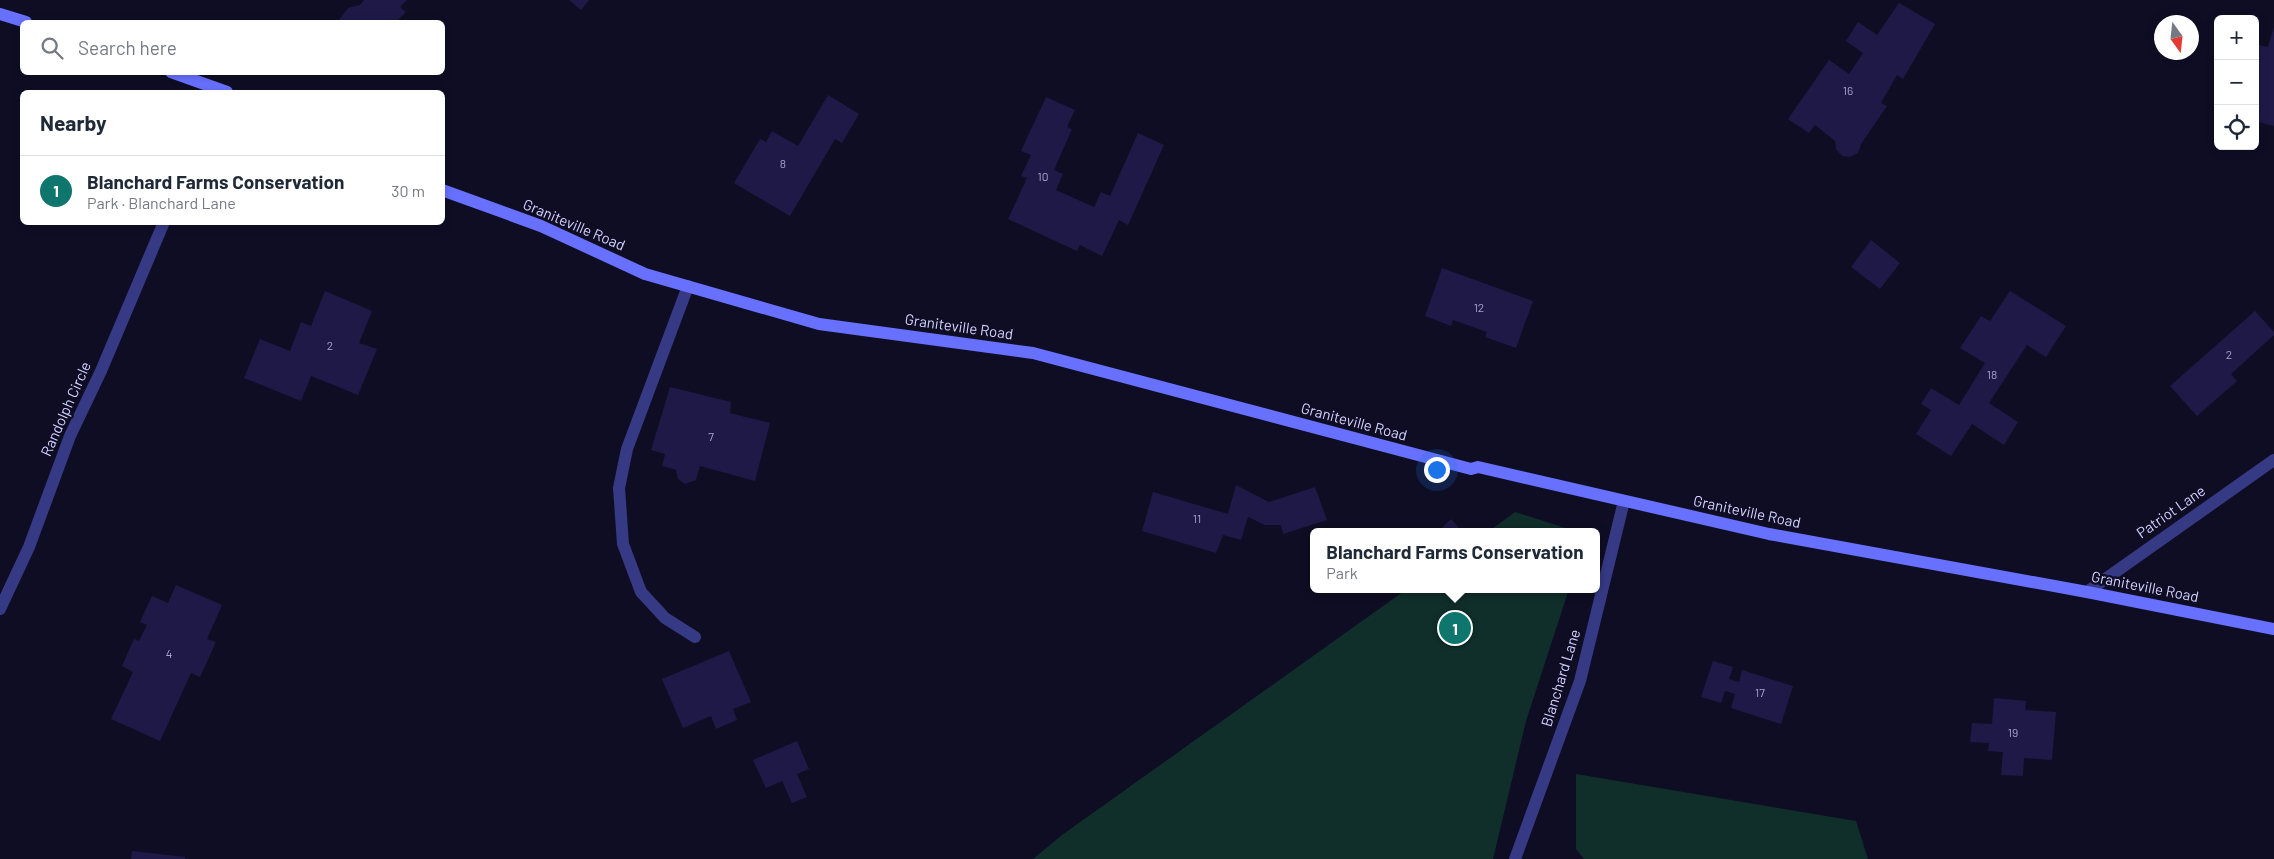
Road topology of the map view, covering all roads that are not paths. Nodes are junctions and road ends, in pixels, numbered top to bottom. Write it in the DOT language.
graph roads {
  1 [pos="0,14"];
  2 [pos="20,20"];
  3 [pos="179,75"];
  4 [pos="217,90"];
  5 [pos="445,191"];
  6 [pos="163,225"];
  7 [pos="688,286"];
  8 [pos="2274,460"];
  9 [pos="1624,501"];
  10 [pos="2087,592"];
  11 [pos="0,609"];
  12 [pos="2274,629"];
  13 [pos="695,637"];
  14 [pos="1515,859"];
  1 -- 2 [label="main road"];
  3 -- 4 [label="main road"];
  5 -- 7 [label="main road, Graniteville Road"];
  6 -- 11 [label="street, Randolph Circle"];
  7 -- 9 [label="main road, Graniteville Road"];
  7 -- 13 [label="street"];
  8 -- 10 [label="street, Patriot Lane"];
  9 -- 10 [label="main road, Graniteville Road"];
  9 -- 14 [label="street, Blanchard Lane"];
  10 -- 12 [label="main road, Graniteville Road"];
}
